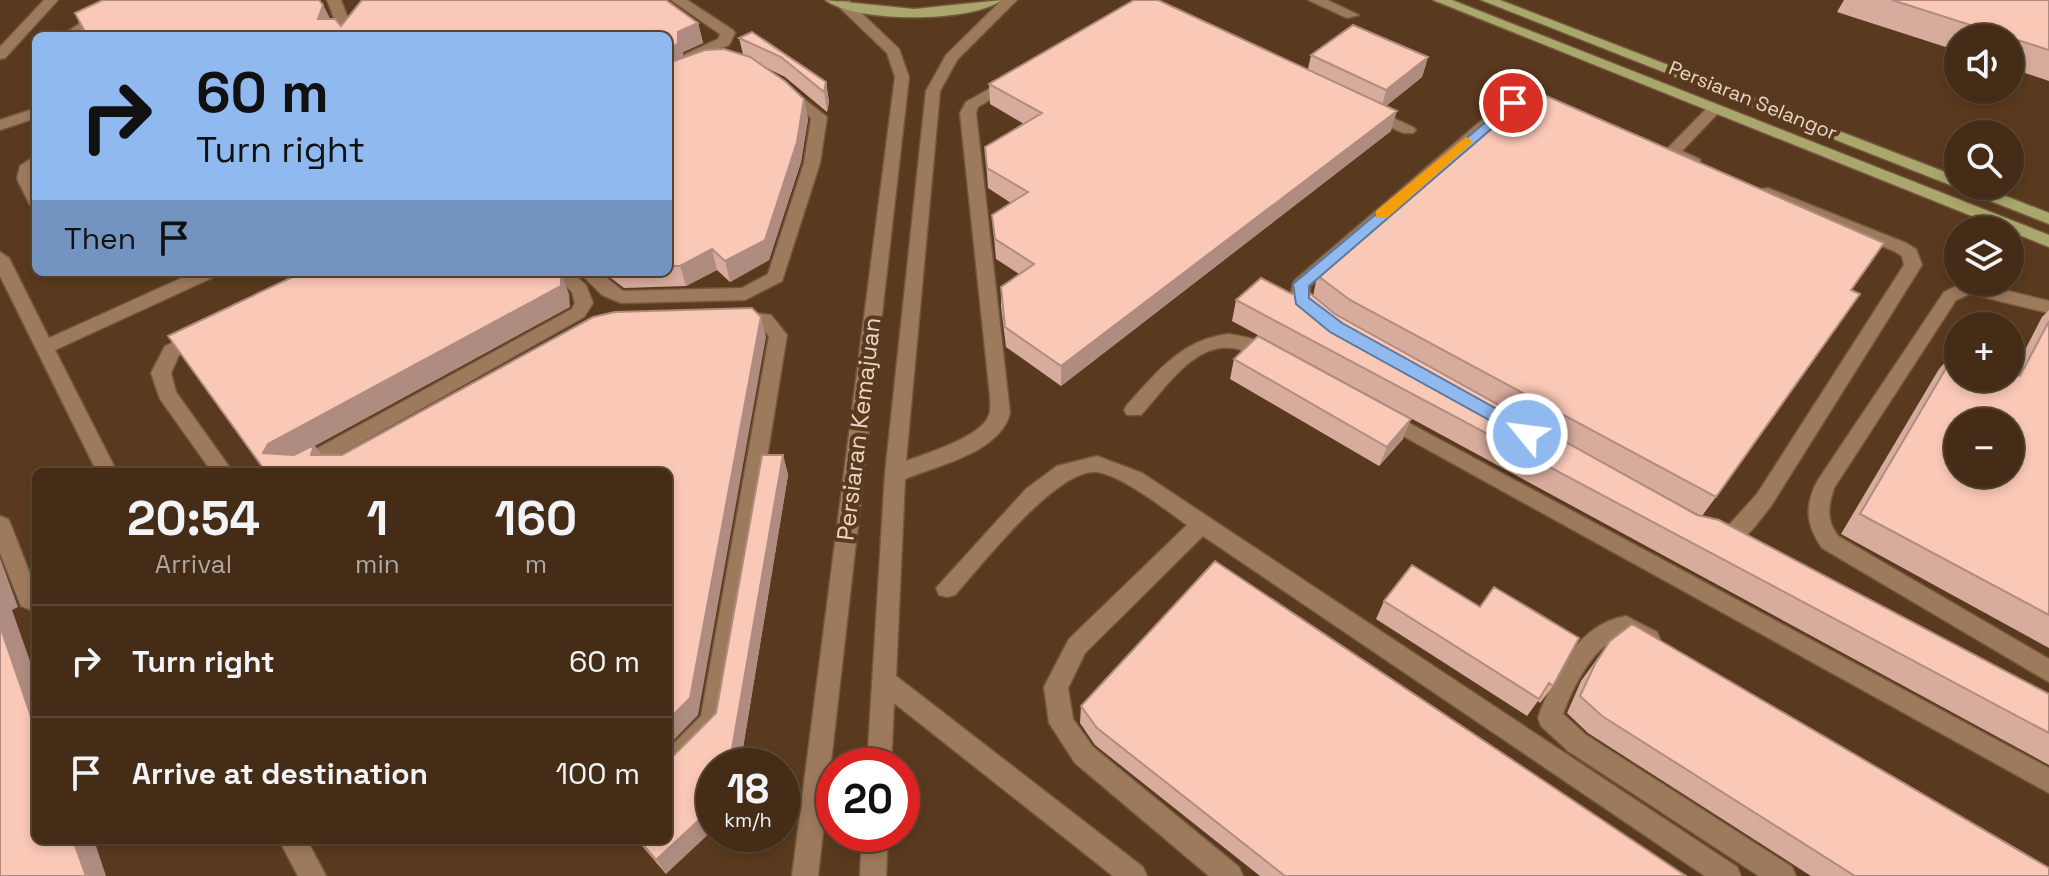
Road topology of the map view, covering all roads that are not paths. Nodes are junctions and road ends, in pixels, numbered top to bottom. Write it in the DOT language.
graph roads {
  1 [pos="51,0"];
  2 [pos="150,0"];
  3 [pos="334,0"];
  4 [pos="678,0"];
  5 [pos="995,0"];
  6 [pos="1010,0"];
  7 [pos="1315,0"];
  8 [pos="1440,0"];
  9 [pos="1488,0"];
  10 [pos="838,2"];
  11 [pos="1352,15"];
  12 [pos="72,32"];
  13 [pos="340,32"];
  14 [pos="1,53"];
  15 [pos="727,61"];
  16 [pos="672,65"];
  17 [pos="1026,72"];
  18 [pos="672,77"];
  19 [pos="769,78"];
  20 [pos="1352,104"];
  21 [pos="1546,108"];
  22 [pos="1714,109"];
  23 [pos="32,114"];
  24 [pos="0,125"];
  25 [pos="1408,130"];
  26 [pos="32,164"];
  27 [pos="1715,171"];
  28 [pos="1944,178"];
  29 [pos="1757,188"];
  30 [pos="32,193"];
  31 [pos="2001,200"];
  32 [pos="2049,219"];
  33 [pos="2049,241"];
  34 [pos="0,258"];
  35 [pos="201,276"];
  36 [pos="565,276"];
  37 [pos="592,276"];
  38 [pos="2049,307"];
  39 [pos="715,318"];
  40 [pos="1326,321"];
  41 [pos="219,328"];
  42 [pos="595,328"];
  43 [pos="45,347"];
  44 [pos="541,356"];
  45 [pos="1291,365"];
  46 [pos="1359,403"];
  47 [pos="1134,410"];
  48 [pos="105,468"];
  49 [pos="220,468"];
  50 [pos="299,468"];
  51 [pos="895,474"];
  52 [pos="1201,524"];
  53 [pos="0,525"];
  54 [pos="1691,526"];
  55 [pos="947,588"];
  56 [pos="32,600"];
  57 [pos="1670,652"];
  58 [pos="2049,671"];
  59 [pos="883,680"];
  60 [pos="880,748"];
  61 [pos="672,762"];
  62 [pos="2049,781"];
  63 [pos="294,844"];
  64 [pos="874,852"];
  65 [pos="313,876"];
  66 [pos="805,876"];
  67 [pos="873,876"];
  68 [pos="1134,876"];
  69 [pos="1230,876"];
  70 [pos="1728,876"];
  71 [pos="1783,876"];
  1 -- 14 [label="street"];
  2 -- 12 [label="street"];
  3 -- 13 [label="street"];
  4 -- 16 [label="street"];
  5 -- 10 [label="main road"];
  6 -- 51 [label="street, Persiaran Kemajuan"];
  7 -- 11 [label="street"];
  8 -- 22 [label="main road, Persiaran Selangor"];
  9 -- 28 [label="main road, Persiaran Selangor"];
  10 -- 66 [label="street, Persiaran Kemajuan"];
  15 -- 18 [label="street"];
  17 -- 51 [label="street"];
  19 -- 37 [label="street"];
  20 -- 25 [label="street"];
  21 -- 40 [label="street"];
  22 -- 27 [label="street"];
  22 -- 33 [label="main road, Persiaran Selangor"];
  23 -- 24 [label="street"];
  26 -- 30 [label="street"];
  29 -- 54 [label="street"];
  31 -- 32 [label="main road"];
  34 -- 43 [label="street"];
  35 -- 43 [label="street"];
  36 -- 50 [label="street"];
  38 -- 58 [label="street"];
  39 -- 61 [label="street"];
  41 -- 49 [label="street"];
  42 -- 44 [label="street"];
  43 -- 48 [label="street"];
  45 -- 47 [label="street"];
  46 -- 62 [label="street"];
  51 -- 59 [label="street, Persiaran Kemajuan"];
  52 -- 55 [label="street"];
  52 -- 69 [label="street"];
  52 -- 70 [label="street"];
  53 -- 56 [label="street"];
  57 -- 71 [label="street"];
  59 -- 60 [label="street, Persiaran Kemajuan"];
  59 -- 68 [label="street"];
  63 -- 65 [label="street"];
  64 -- 67 [label="street"];
}
